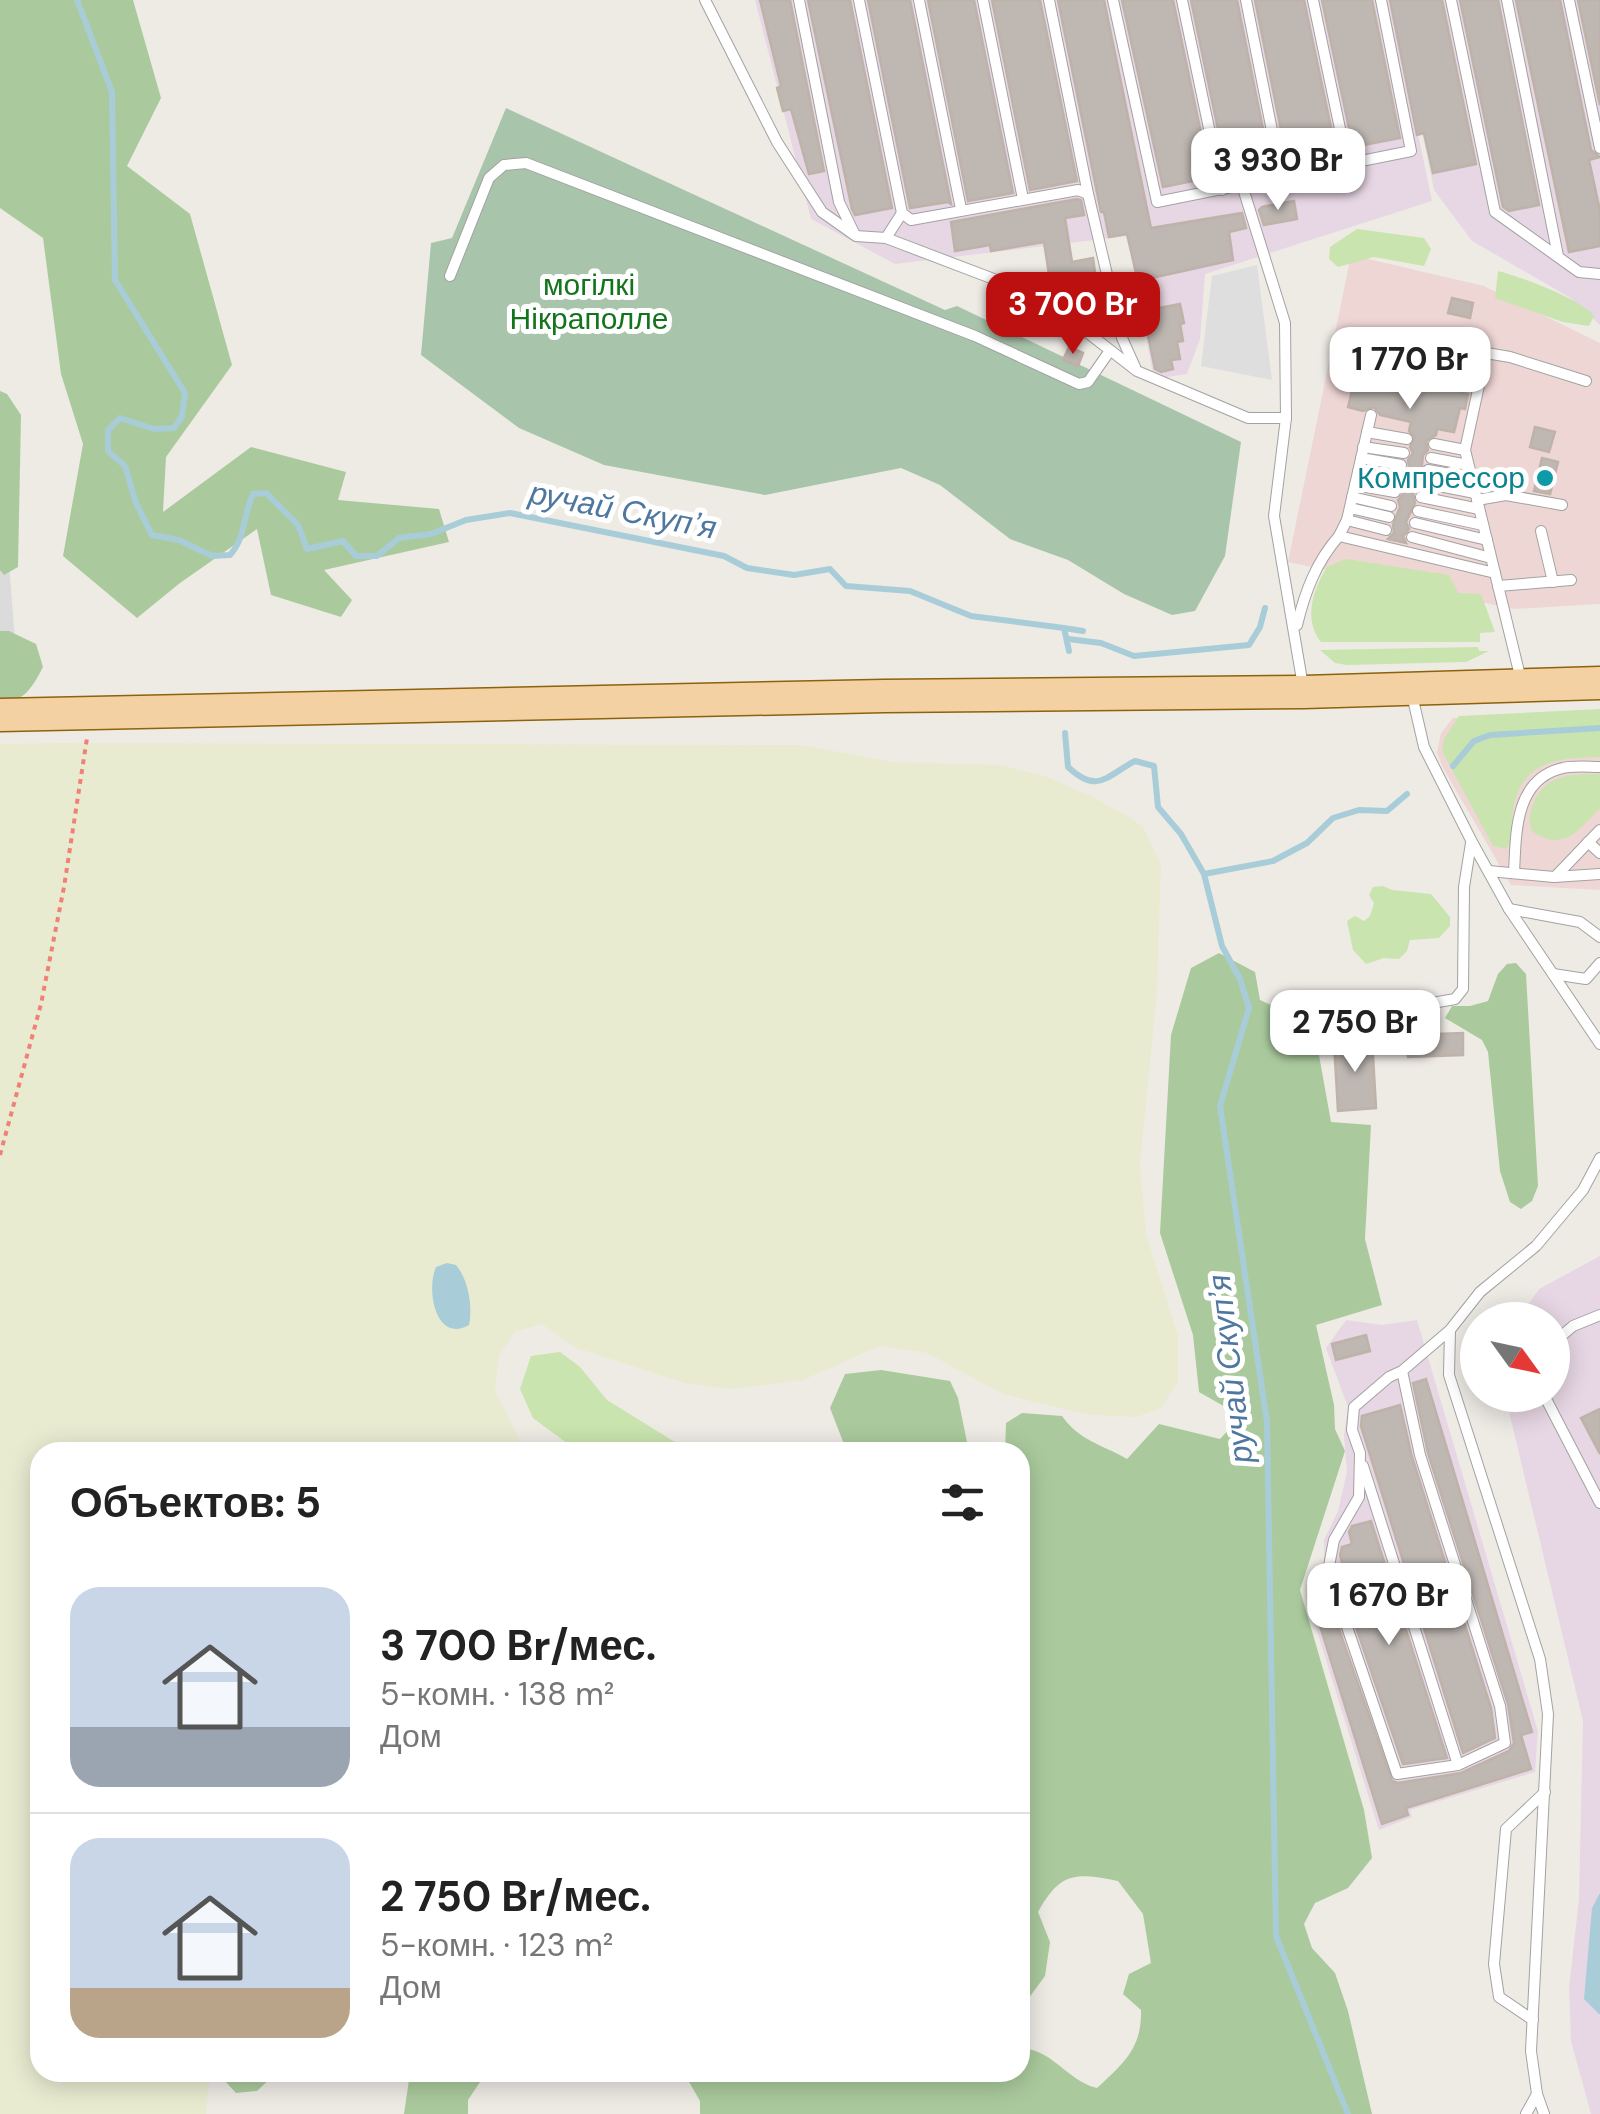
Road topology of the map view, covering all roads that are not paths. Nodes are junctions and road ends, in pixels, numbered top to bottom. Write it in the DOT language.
graph roads {
  1 [pos="705,0"];
  2 [pos="799,0"];
  3 [pos="859,0"];
  4 [pos="919,0"];
  5 [pos="983,0"];
  6 [pos="1049,0"];
  7 [pos="1113,0"];
  8 [pos="1182,0"];
  9 [pos="1246,0"];
  10 [pos="1314,0"];
  11 [pos="1381,0"];
  12 [pos="1451,0"];
  13 [pos="1507,0"];
  14 [pos="1568,0"];
  15 [pos="1600,148"];
  16 [pos="1346,162"];
  17 [pos="1281,176"];
  18 [pos="1242,186"];
  19 [pos="1222,190"];
  20 [pos="1088,194"];
  21 [pos="1023,199"];
  22 [pos="961,208"];
  23 [pos="902,213"];
  24 [pos="856,236"];
  25 [pos="886,238"];
  26 [pos="1558,257"];
  27 [pos="1600,274"];
  28 [pos="450,276"];
  29 [pos="1108,352"];
  30 [pos="1137,372"];
  31 [pos="1586,380"];
  32 [pos="1371,416"];
  33 [pos="1286,418"];
  34 [pos="1367,432"];
  35 [pos="1407,439"];
  36 [pos="1434,444"];
  37 [pos="1465,450"];
  38 [pos="1362,452"];
  39 [pos="1402,459"];
  40 [pos="1468,464"];
  41 [pos="1358,472"];
  42 [pos="1472,478"];
  43 [pos="1398,479"];
  44 [pos="1424,483"];
  45 [pos="1355,485"];
  46 [pos="1394,492"];
  47 [pos="1421,497"];
  48 [pos="1477,500"];
  49 [pos="1562,505"];
  50 [pos="1349,508"];
  51 [pos="1390,511"];
  52 [pos="1483,525"];
  53 [pos="1386,530"];
  54 [pos="1541,531"];
  55 [pos="1339,536"];
  56 [pos="1412,537"];
  57 [pos="1487,540"];
  58 [pos="1491,558"];
  59 [pos="1495,574"];
  60 [pos="1571,580"];
  61 [pos="1553,582"];
  62 [pos="1498,586"];
  63 [pos="1296,631"];
  64 [pos="1600,683"];
  65 [pos="1522,685"];
  66 [pos="1410,688"];
  67 [pos="1304,692"];
  68 [pos="0,715"];
  69 [pos="1600,767"];
  70 [pos="1600,830"];
  71 [pos="1472,842"];
  72 [pos="1588,842"];
  73 [pos="1600,854"];
  74 [pos="1488,871"];
  75 [pos="1514,874"];
  76 [pos="1600,874"];
  77 [pos="1554,878"];
  78 [pos="1509,909"];
  79 [pos="1600,937"];
  80 [pos="1600,963"];
  81 [pos="1554,974"];
  82 [pos="1384,1032"];
  83 [pos="1600,1044"];
  84 [pos="1600,1158"];
  85 [pos="1600,1315"];
  86 [pos="1570,1329"];
  87 [pos="1450,1330"];
  88 [pos="1402,1371"];
  89 [pos="1553,1412"];
  90 [pos="1360,1453"];
  91 [pos="1600,1502"];
  92 [pos="1458,1765"];
  93 [pos="1546,1792"];
  94 [pos="1533,2020"];
  95 [pos="1537,2094"];
  96 [pos="1526,2114"];
  97 [pos="1544,2114"];
  1 -- 24 [label="lane"];
  2 -- 24 [label="lane"];
  3 -- 23 [label="lane"];
  4 -- 22 [label="lane"];
  5 -- 21 [label="lane"];
  6 -- 20 [label="lane"];
  7 -- 19 [label="lane"];
  8 -- 19 [label="lane"];
  9 -- 17 [label="lane"];
  10 -- 16 [label="lane"];
  11 -- 16 [label="lane"];
  12 -- 26 [label="lane"];
  13 -- 26 [label="lane"];
  14 -- 15 [label="lane"];
  16 -- 17 [label="lane"];
  17 -- 18 [label="lane"];
  18 -- 19 [label="lane"];
  18 -- 33 [label="lane"];
  20 -- 21 [label="lane"];
  20 -- 30 [label="lane"];
  21 -- 22 [label="lane"];
  22 -- 23 [label="lane"];
  23 -- 25 [label="lane"];
  24 -- 25 [label="lane"];
  25 -- 29 [label="lane"];
  26 -- 27 [label="lane"];
  28 -- 29 [label="lane"];
  29 -- 30 [label="lane"];
  30 -- 33 [label="lane"];
  31 -- 37 [label="lane"];
  32 -- 34 [label="lane"];
  33 -- 63 [label="lane"];
  34 -- 35 [label="lane"];
  34 -- 38 [label="lane"];
  36 -- 37 [label="lane"];
  37 -- 40 [label="lane"];
  38 -- 39 [label="lane"];
  38 -- 41 [label="lane"];
  40 -- 42 [label="lane"];
  40 -- 42 [label="lane"];
  41 -- 43 [label="lane"];
  41 -- 45 [label="lane"];
  42 -- 48 [label="lane"];
  44 -- 48 [label="lane"];
  45 -- 46 [label="lane"];
  45 -- 50 [label="lane"];
  47 -- 48 [label="lane"];
  48 -- 49 [label="lane"];
  48 -- 52 [label="lane"];
  50 -- 51 [label="lane"];
  50 -- 53 [label="lane"];
  50 -- 55 [label="lane"];
  52 -- 57 [label="lane"];
  52 -- 57 [label="lane"];
  54 -- 61 [label="lane"];
  55 -- 59 [label="lane"];
  55 -- 63 [label="lane"];
  56 -- 58 [label="lane"];
  57 -- 58 [label="lane"];
  58 -- 59 [label="lane"];
  59 -- 62 [label="lane"];
  60 -- 61 [label="lane"];
  61 -- 62 [label="lane"];
  62 -- 65 [label="lane"];
  63 -- 67 [label="lane"];
  64 -- 65 [label="main road"];
  65 -- 66 [label="main road"];
  66 -- 67 [label="main road"];
  66 -- 71 [label="lane"];
  67 -- 68 [label="main road"];
  69 -- 75 [label="lane"];
  70 -- 72 [label="lane"];
  71 -- 74 [label="lane"];
  71 -- 82 [label="lane"];
  72 -- 73 [label="lane"];
  72 -- 77 [label="lane"];
  74 -- 75 [label="lane"];
  74 -- 78 [label="lane"];
  75 -- 77 [label="lane"];
  76 -- 77 [label="lane"];
  78 -- 79 [label="lane"];
  78 -- 81 [label="lane"];
  80 -- 81 [label="lane"];
  81 -- 83 [label="lane"];
  84 -- 87 [label="lane"];
  85 -- 86 [label="lane"];
  87 -- 88 [label="lane"];
  87 -- 93 [label="lane"];
  88 -- 90 [label="lane"];
  88 -- 92 [label="lane"];
  89 -- 91 [label="lane"];
  90 -- 92 [label="lane"];
  90 -- 92 [label="lane"];
  93 -- 94 [label="lane"];
  93 -- 94 [label="lane"];
  94 -- 95 [label="lane"];
  95 -- 96 [label="lane"];
  95 -- 97 [label="lane"];
}
